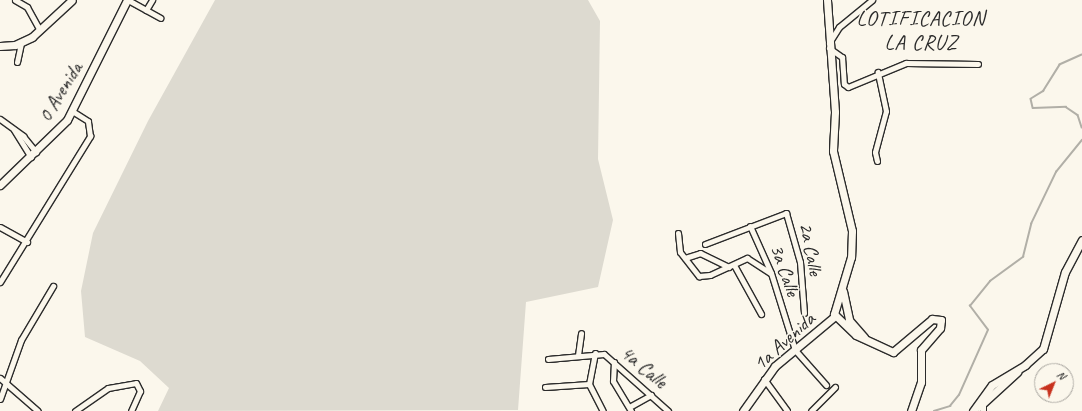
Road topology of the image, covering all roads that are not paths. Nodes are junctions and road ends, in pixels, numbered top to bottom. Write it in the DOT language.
graph roads {
  1 [pos="14,0"];
  2 [pos="127,0"];
  3 [pos="152,0"];
  4 [pos="828,0"];
  5 [pos="872,0"];
  6 [pos="69,1"];
  7 [pos="146,10"];
  8 [pos="160,18"];
  9 [pos="40,30"];
  10 [pos="21,43"];
  11 [pos="0,46"];
  12 [pos="829,46"];
  13 [pos="17,62"];
  14 [pos="978,64"];
  15 [pos="878,72"];
  16 [pos="72,111"];
  17 [pos="0,119"];
  18 [pos="34,154"];
  19 [pos="877,161"];
  20 [pos="0,185"];
  21 [pos="750,226"];
  22 [pos="0,227"];
  23 [pos="678,233"];
  24 [pos="1082,240"];
  25 [pos="27,242"];
  26 [pos="705,244"];
  27 [pos="685,258"];
  28 [pos="731,266"];
  29 [pos="771,273"];
  30 [pos="0,282"];
  31 [pos="53,286"];
  32 [pos="843,287"];
  33 [pos="845,311"];
  34 [pos="804,313"];
  35 [pos="761,314"];
  36 [pos="836,315"];
  37 [pos="581,333"];
  38 [pos="865,339"];
  39 [pos="795,350"];
  40 [pos="595,353"];
  41 [pos="578,355"];
  42 [pos="548,359"];
  43 [pos="614,362"];
  44 [pos="764,379"];
  45 [pos="2,380"];
  46 [pos="589,384"];
  47 [pos="826,386"];
  48 [pos="835,387"];
  49 [pos="545,388"];
  50 [pos="988,392"];
  51 [pos="651,395"];
  52 [pos="0,399"];
  53 [pos="983,402"];
  54 [pos="631,409"];
  55 [pos="38,411"];
  56 [pos="75,411"];
  57 [pos="131,411"];
  58 [pos="603,411"];
  59 [pos="668,411"];
  60 [pos="743,411"];
  61 [pos="787,411"];
  62 [pos="811,411"];
  63 [pos="911,411"];
  64 [pos="974,411"];
  65 [pos="982,411"];
  1 -- 9 [label="street"];
  2 -- 7 [label="street"];
  2 -- 16 [label="main road, 0 Avenida"];
  3 -- 7 [label="street"];
  4 -- 12 [label="main road"];
  5 -- 12 [label="street"];
  6 -- 9 [label="main road"];
  7 -- 8 [label="street"];
  9 -- 10 [label="main road"];
  10 -- 11 [label="main road"];
  10 -- 13 [label="street"];
  12 -- 15 [label="street"];
  12 -- 32 [label="main road"];
  14 -- 15 [label="street"];
  15 -- 19 [label="street"];
  16 -- 18 [label="main road, 0 Avenida"];
  16 -- 25 [label="street"];
  17 -- 18 [label="street"];
  18 -- 20 [label="main road, 0 Avenida"];
  21 -- 26 [label="street"];
  21 -- 29 [label="street, 3a Calle"];
  21 -- 34 [label="street, 2a Calle"];
  22 -- 25 [label="street"];
  23 -- 27 [label="street"];
  24 -- 50 [label="main road"];
  25 -- 30 [label="street"];
  27 -- 28 [label="street"];
  27 -- 28 [label="street"];
  28 -- 29 [label="street"];
  28 -- 35 [label="street"];
  29 -- 39 [label="street, 3a Calle"];
  31 -- 45 [label="street"];
  32 -- 33 [label="main road"];
  32 -- 36 [label="main road"];
  33 -- 36 [label="main road"];
  33 -- 36 [label="main road, 1a Avenida"];
  33 -- 38 [label="main road"];
  36 -- 38 [label="main road"];
  36 -- 39 [label="main road, 1a Avenida"];
  37 -- 41 [label="street"];
  38 -- 63 [label="main road"];
  39 -- 44 [label="main road, 1a Avenida"];
  39 -- 47 [label="street, 3a Calle"];
  40 -- 41 [label="street, 4a Calle"];
  40 -- 43 [label="street, 4a Calle"];
  40 -- 46 [label="street"];
  41 -- 42 [label="street, 4a Calle"];
  43 -- 51 [label="street, 4a Calle"];
  43 -- 54 [label="street"];
  44 -- 60 [label="main road, 1a Avenida"];
  44 -- 61 [label="street"];
  45 -- 52 [label="street"];
  45 -- 55 [label="street"];
  46 -- 49 [label="street"];
  46 -- 58 [label="street"];
  48 -- 62 [label="street"];
  50 -- 53 [label="main road"];
  50 -- 64 [label="main road"];
  51 -- 54 [label="street"];
  51 -- 59 [label="street, 4a Calle"];
  53 -- 64 [label="main road"];
  53 -- 65 [label="street"];
  56 -- 57 [label="street"];
}
